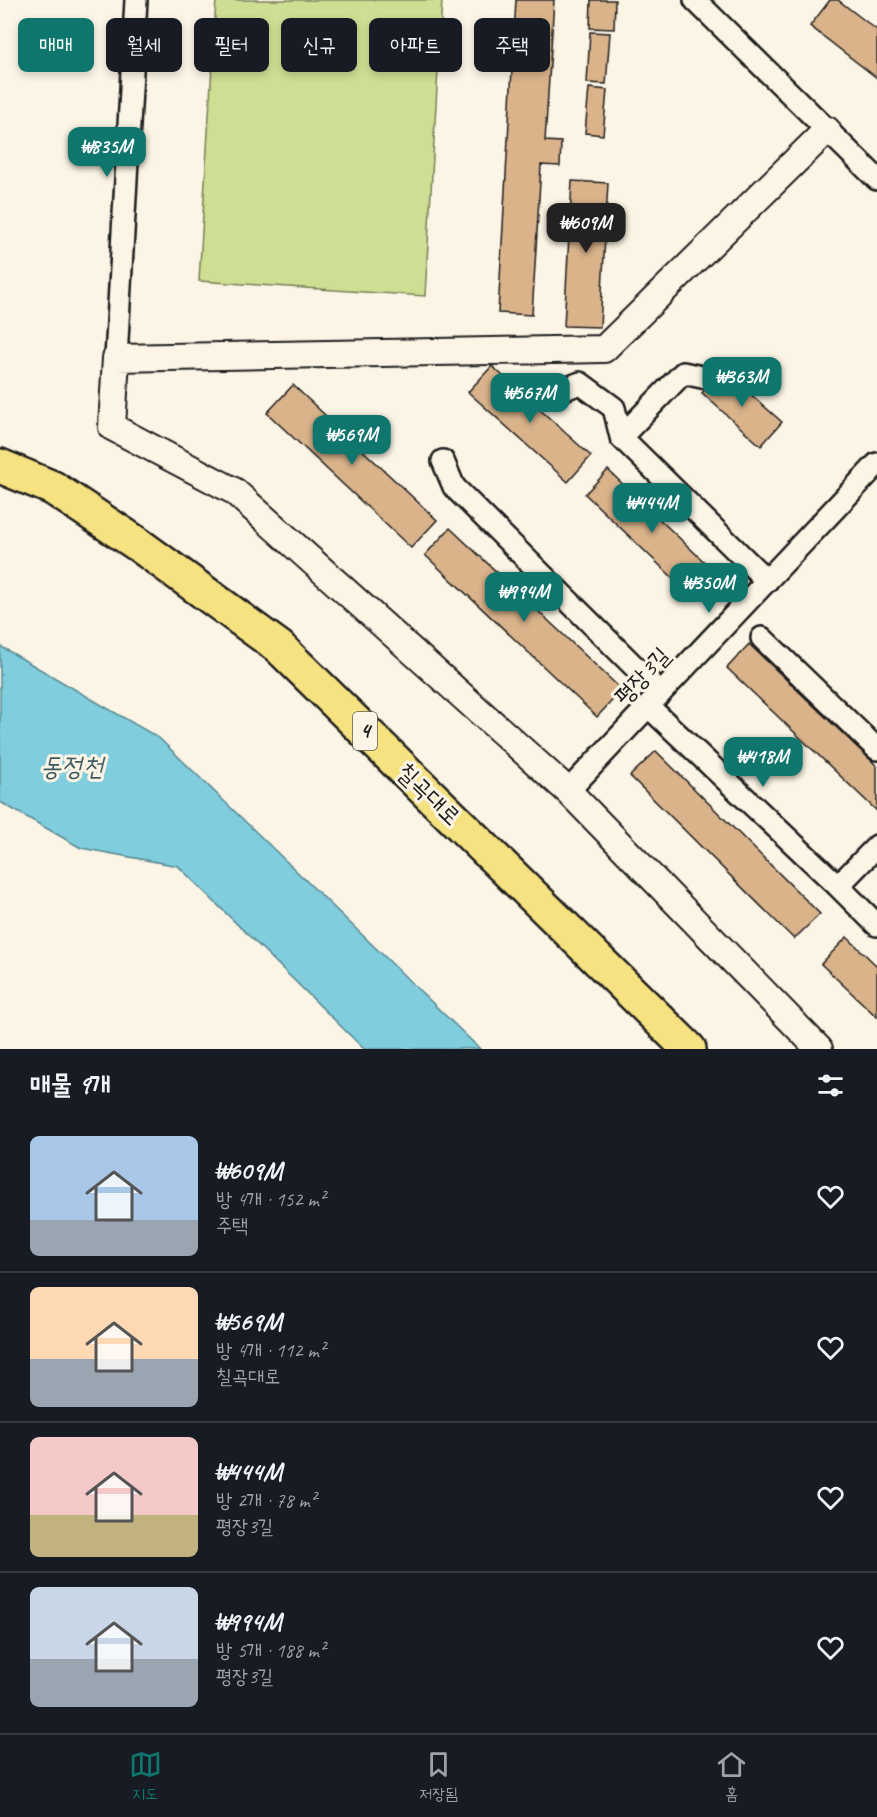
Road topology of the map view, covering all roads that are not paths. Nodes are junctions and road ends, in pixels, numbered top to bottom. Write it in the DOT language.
graph roads {
  1 [pos="136,0"];
  2 [pos="695,0"];
  3 [pos="827,130"];
  4 [pos="877,179"];
  5 [pos="116,358"];
  6 [pos="702,377"];
  7 [pos="552,394"];
  8 [pos="621,437"];
  9 [pos="443,461"];
  10 [pos="877,464"];
  11 [pos="0,466"];
  12 [pos="767,581"];
  13 [pos="762,638"];
  14 [pos="655,700"];
  15 [pos="877,749"];
  16 [pos="568,791"];
  17 [pos="877,846"];
  18 [pos="838,886"];
  19 [pos="877,925"];
  20 [pos="689,1049"];
  21 [pos="819,1049"];
  1 -- 5 [label="street"];
  2 -- 3 [label="street"];
  3 -- 4 [label="street"];
  3 -- 5 [label="street"];
  5 -- 16 [label="street"];
  6 -- 8 [label="street"];
  7 -- 8 [label="street"];
  8 -- 12 [label="street"];
  9 -- 14 [label="street"];
  10 -- 12 [label="street, 평장3길"];
  11 -- 20 [label="main road, 칠곡대로 / 4"];
  12 -- 14 [label="street, 평장3길"];
  13 -- 15 [label="street"];
  14 -- 16 [label="street, 평장3길"];
  14 -- 18 [label="street"];
  16 -- 21 [label="street"];
  17 -- 18 [label="street"];
  18 -- 19 [label="street"];
}
